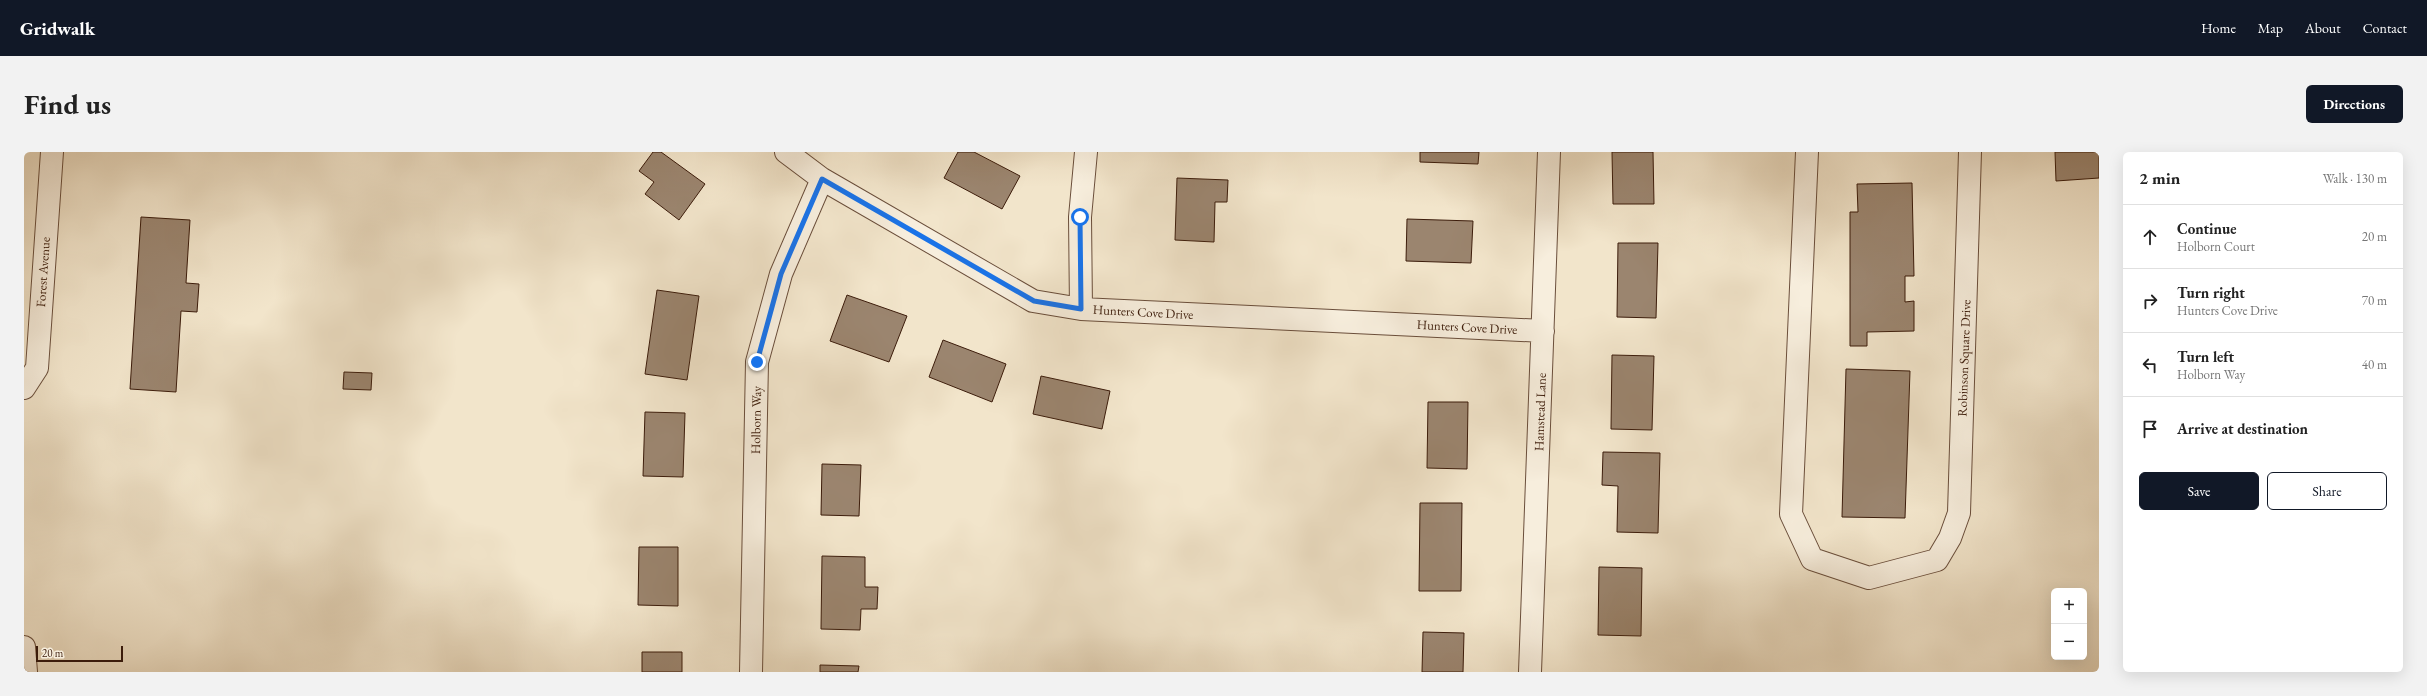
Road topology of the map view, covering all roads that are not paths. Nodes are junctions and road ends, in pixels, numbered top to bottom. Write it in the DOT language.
graph roads {
  1 [pos="52,152"];
  2 [pos="786,152"];
  3 [pos="1086,152"];
  4 [pos="1550,152"];
  5 [pos="1807,152"];
  6 [pos="1970,152"];
  7 [pos="822,179"];
  8 [pos="1081,309"];
  9 [pos="1543,331"];
  10 [pos="24,388"];
  11 [pos="24,647"];
  12 [pos="26,672"];
  13 [pos="751,672"];
  14 [pos="1530,672"];
  1 -- 10 [label="street, Forest Avenue"];
  2 -- 7 [label="street, Hunters Cove Drive"];
  3 -- 8 [label="street"];
  4 -- 9 [label="street, Hamstead Lane"];
  5 -- 6 [label="street, Robinson Square Drive"];
  7 -- 8 [label="street, Hunters Cove Drive"];
  7 -- 13 [label="street, Holborn Way"];
  8 -- 9 [label="street, Hunters Cove Drive"];
  9 -- 14 [label="street, Hamstead Lane"];
  11 -- 12 [label="street"];
}
